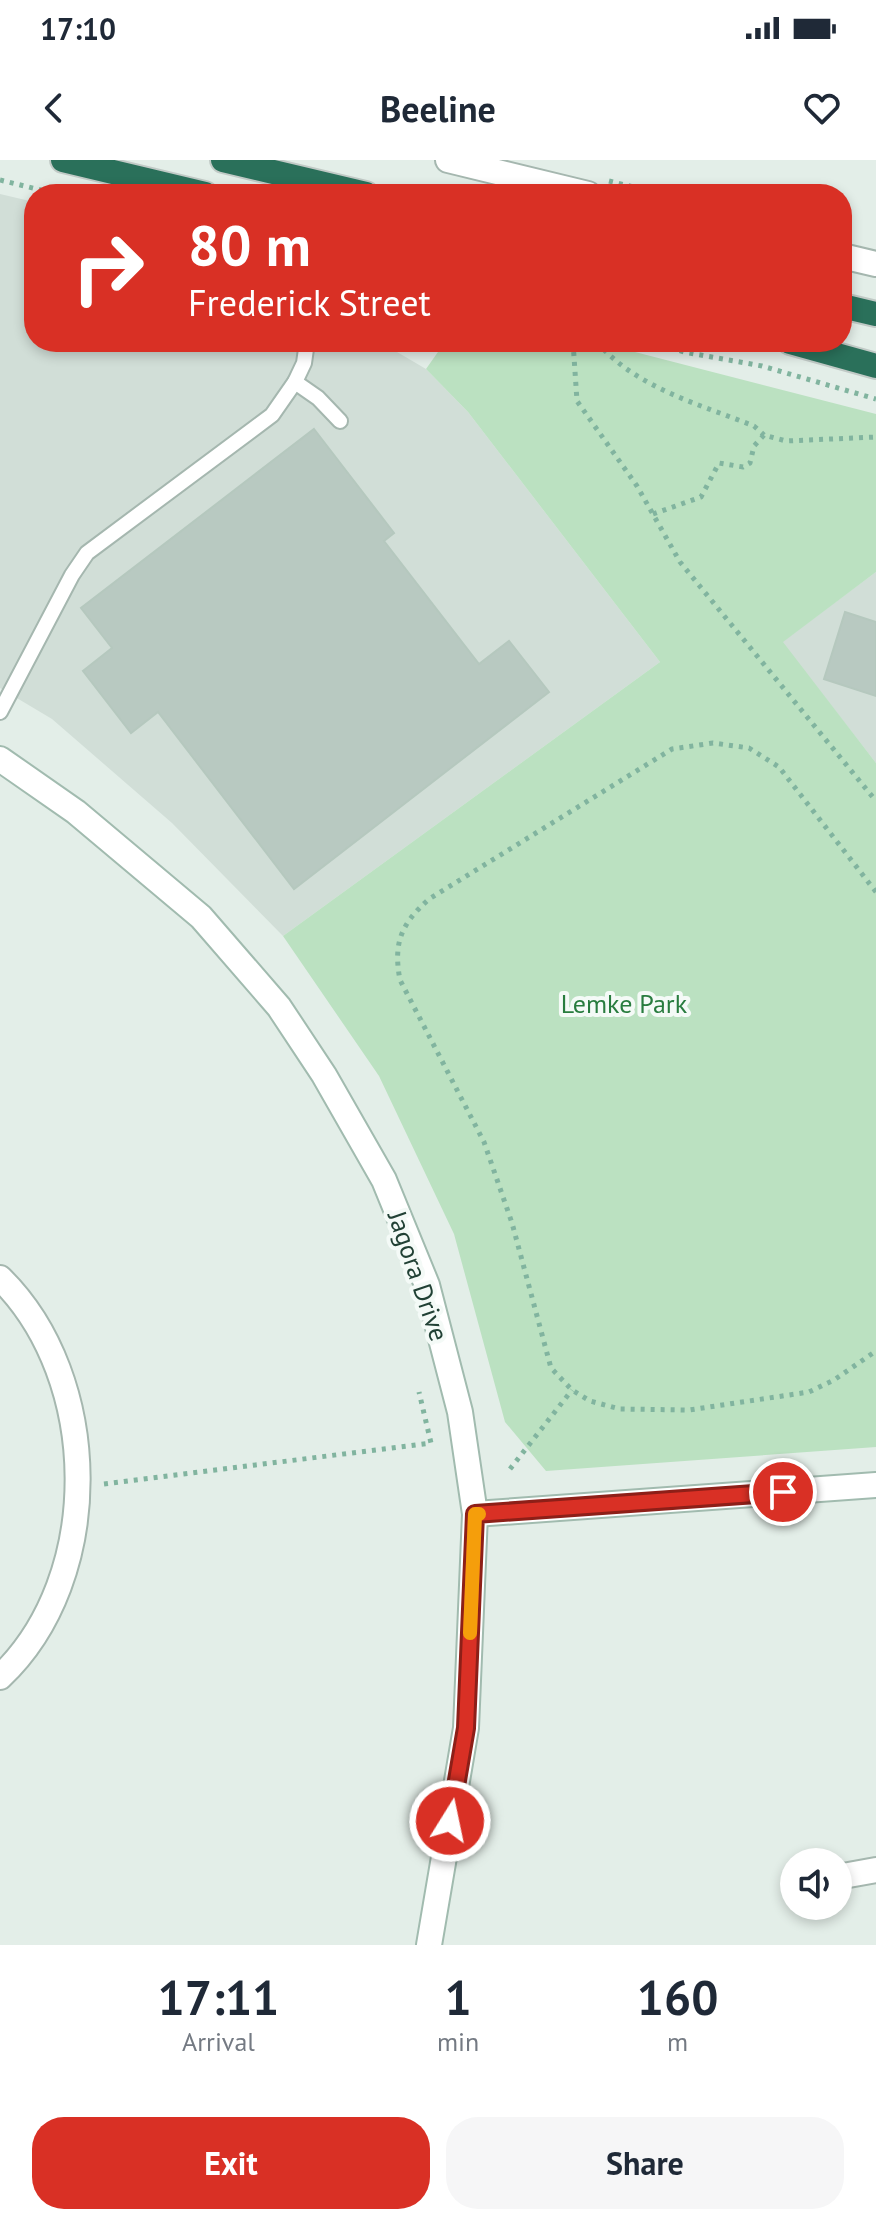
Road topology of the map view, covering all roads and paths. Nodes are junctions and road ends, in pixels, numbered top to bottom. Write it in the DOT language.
graph roads {
  1 [pos="63,160"];
  2 [pos="223,160"];
  3 [pos="448,160"];
  4 [pos="0,180"];
  5 [pos="163,184"];
  6 [pos="324,184"];
  7 [pos="547,184"];
  8 [pos="24,186"];
  9 [pos="852,258"];
  10 [pos="876,264"];
  11 [pos="852,308"];
  12 [pos="876,314"];
  13 [pos="306,352"];
  14 [pos="574,352"];
  15 [pos="605,352"];
  16 [pos="684,352"];
  17 [pos="826,352"];
  18 [pos="876,366"];
  19 [pos="295,382"];
  20 [pos="876,399"];
  21 [pos="340,421"];
  22 [pos="764,435"];
  23 [pos="876,437"];
  24 [pos="653,514"];
  25 [pos="0,712"];
  26 [pos="0,759"];
  27 [pos="876,801"];
  28 [pos="876,892"];
  29 [pos="0,1278"];
  30 [pos="876,1351"];
  31 [pos="572,1390"];
  32 [pos="419,1392"];
  33 [pos="510,1469"];
  34 [pos="104,1484"];
  35 [pos="876,1485"];
  36 [pos="475,1514"];
  37 [pos="0,1677"];
  38 [pos="876,1870"];
  39 [pos="852,1874"];
  40 [pos="429,1945"];
  1 -- 5 [label="highway"];
  2 -- 6 [label="highway"];
  3 -- 7 [label="street"];
  4 -- 8 [label="path"];
  9 -- 10 [label="street"];
  11 -- 12 [label="highway"];
  13 -- 19 [label="lane"];
  14 -- 24 [label="path"];
  15 -- 22 [label="path"];
  16 -- 20 [label="path"];
  17 -- 18 [label="highway"];
  19 -- 21 [label="lane"];
  19 -- 25 [label="lane"];
  22 -- 23 [label="path"];
  22 -- 24 [label="path"];
  24 -- 27 [label="path"];
  26 -- 36 [label="street, Jagora Drive"];
  28 -- 31 [label="path"];
  29 -- 37 [label="street"];
  30 -- 31 [label="path"];
  31 -- 33 [label="path"];
  32 -- 34 [label="path"];
  35 -- 36 [label="street"];
  36 -- 40 [label="street, Jagora Drive"];
  38 -- 39 [label="street"];
}
